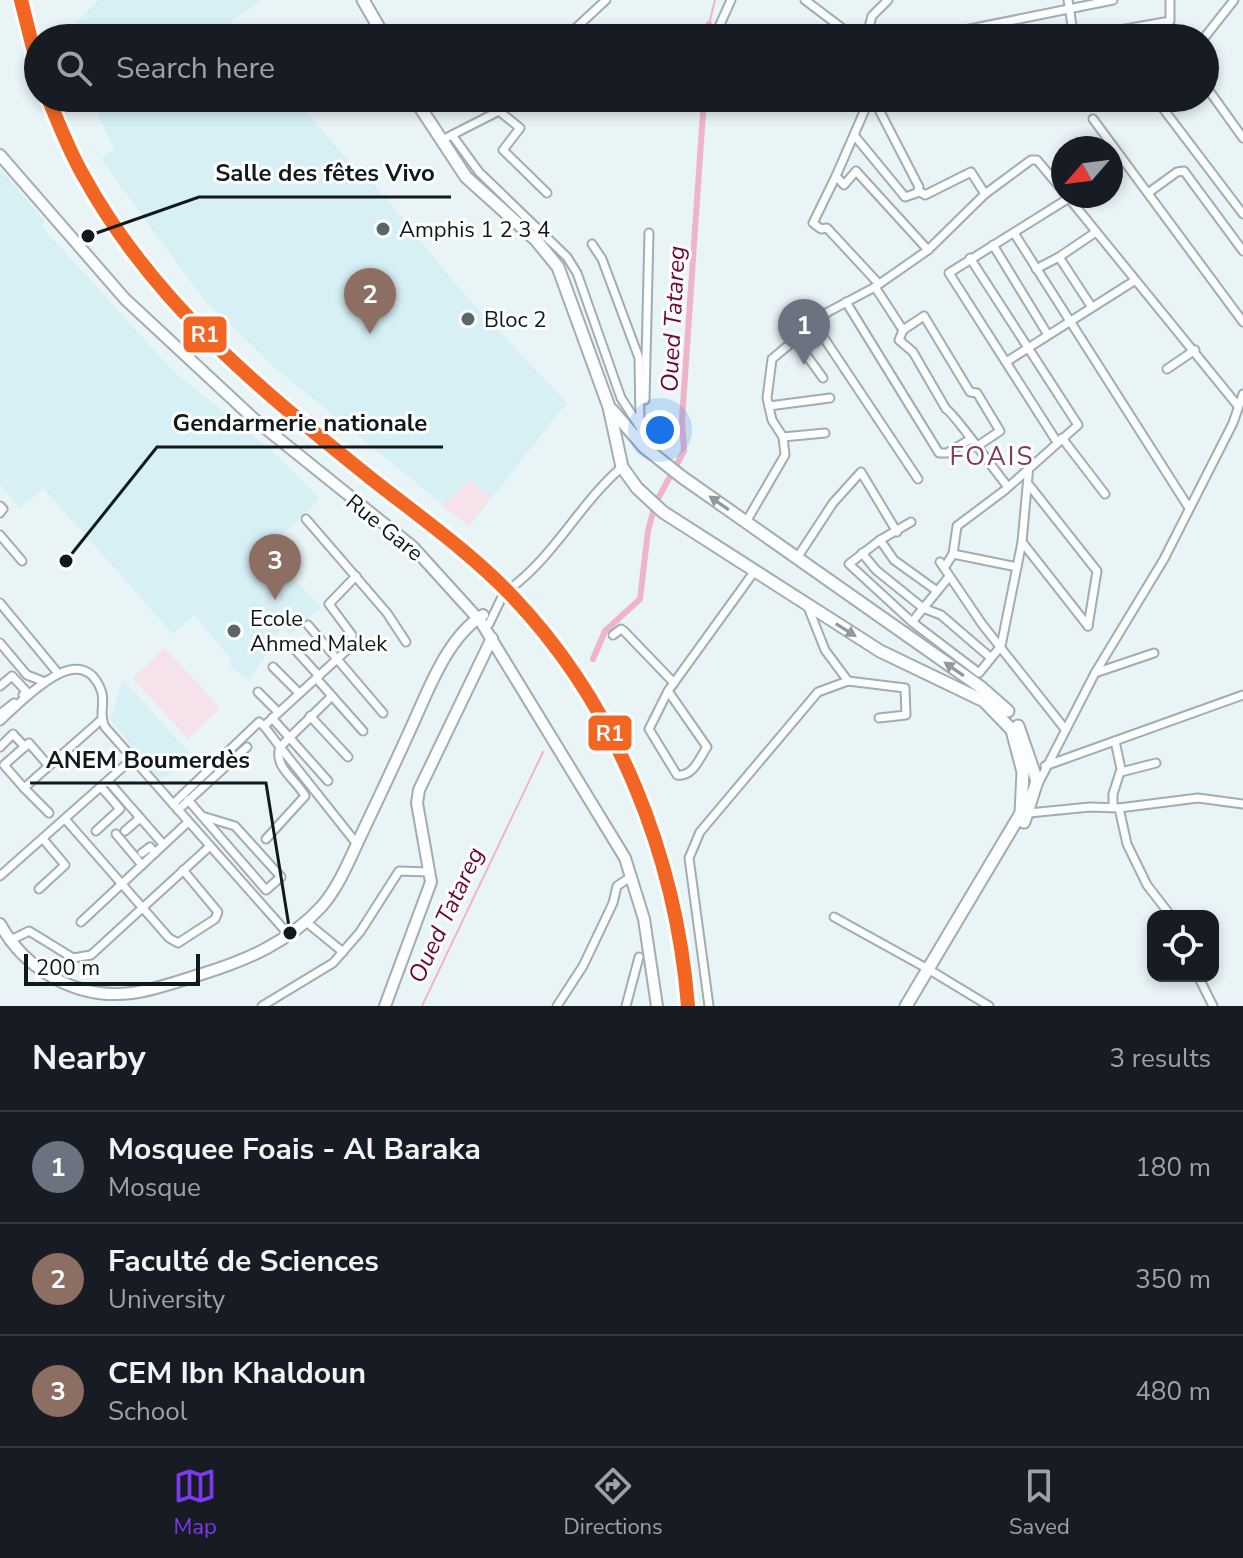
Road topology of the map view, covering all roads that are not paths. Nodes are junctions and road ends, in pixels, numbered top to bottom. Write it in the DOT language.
graph roads {
  1 [pos="356,0"];
  2 [pos="363,0"];
  3 [pos="606,0"];
  4 [pos="731,0"];
  5 [pos="805,0"];
  6 [pos="888,0"];
  7 [pos="1113,0"];
  8 [pos="1170,0"];
  9 [pos="1234,0"];
  10 [pos="1069,4"];
  11 [pos="370,24"];
  12 [pos="377,24"];
  13 [pos="580,24"];
  14 [pos="720,24"];
  15 [pos="837,24"];
  16 [pos="870,24"];
  17 [pos="984,24"];
  18 [pos="1072,24"];
  19 [pos="1153,24"];
  20 [pos="1215,24"];
  21 [pos="1219,105"];
  22 [pos="425,112"];
  23 [pos="429,112"];
  24 [pos="497,112"];
  25 [pos="500,112"];
  26 [pos="865,112"];
  27 [pos="879,112"];
  28 [pos="1166,112"];
  29 [pos="1093,119"];
  30 [pos="854,135"];
  31 [pos="445,138"];
  32 [pos="1243,138"];
  33 [pos="0,155"];
  34 [pos="836,176"];
  35 [pos="1051,176"];
  36 [pos="919,191"];
  37 [pos="547,193"];
  38 [pos="1148,193"];
  39 [pos="985,194"];
  40 [pos="1051,206"];
  41 [pos="1077,208"];
  42 [pos="1243,214"];
  43 [pos="1096,232"];
  44 [pos="649,233"];
  45 [pos="1014,233"];
  46 [pos="592,244"];
  47 [pos="993,245"];
  48 [pos="928,250"];
  49 [pos="1243,251"];
  50 [pos="1059,257"];
  51 [pos="970,258"];
  52 [pos="1036,269"];
  53 [pos="1134,281"];
  54 [pos="877,286"];
  55 [pos="846,302"];
  56 [pos="1091,306"];
  57 [pos="1069,321"];
  58 [pos="1243,322"];
  59 [pos="814,323"];
  60 [pos="903,330"];
  61 [pos="1048,335"];
  62 [pos="794,338"];
  63 [pos="1027,348"];
  64 [pos="1195,350"];
  65 [pos="1006,362"];
  66 [pos="1167,369"];
  67 [pos="823,378"];
  68 [pos="1243,394"];
  69 [pos="830,398"];
  70 [pos="769,406"];
  71 [pos="1238,406"];
  72 [pos="609,407"];
  73 [pos="640,414"];
  74 [pos="640,427"];
  75 [pos="825,433"];
  76 [pos="783,437"];
  77 [pos="969,440"];
  78 [pos="1060,440"];
  79 [pos="976,447"];
  80 [pos="648,451"];
  81 [pos="1029,465"];
  82 [pos="622,467"];
  83 [pos="918,479"];
  84 [pos="332,482"];
  85 [pos="1029,485"];
  86 [pos="1008,487"];
  87 [pos="1105,494"];
  88 [pos="0,506"];
  89 [pos="1189,508"];
  90 [pos="0,513"];
  91 [pos="306,519"];
  92 [pos="746,522"];
  93 [pos="911,522"];
  94 [pos="897,532"];
  95 [pos="0,535"];
  96 [pos="880,540"];
  97 [pos="1022,542"];
  98 [pos="862,553"];
  99 [pos="953,554"];
  100 [pos="797,558"];
  101 [pos="22,561"];
  102 [pos="1017,567"];
  103 [pos="754,572"];
  104 [pos="356,576"];
  105 [pos="948,578"];
  106 [pos="511,588"];
  107 [pos="937,591"];
  108 [pos="503,595"];
  109 [pos="0,603"];
  110 [pos="468,607"];
  111 [pos="808,607"];
  112 [pos="923,608"];
  113 [pos="9,613"];
  114 [pos="0,620"];
  115 [pos="912,622"];
  116 [pos="308,625"];
  117 [pos="488,628"];
  118 [pos="469,630"];
  119 [pos="613,635"];
  120 [pos="406,642"];
  121 [pos="0,643"];
  122 [pos="290,644"];
  123 [pos="1001,646"];
  124 [pos="1154,653"];
  125 [pos="991,658"];
  126 [pos="337,660"];
  127 [pos="273,667"];
  128 [pos="57,672"];
  129 [pos="1095,673"];
  130 [pos="318,677"];
  131 [pos="848,681"];
  132 [pos="45,682"];
  133 [pos="674,683"];
  134 [pos="0,686"];
  135 [pos="668,691"];
  136 [pos="258,692"];
  137 [pos="299,693"];
  138 [pos="1243,695"];
  139 [pos="332,696"];
  140 [pos="383,713"];
  141 [pos="0,714"];
  142 [pos="275,715"];
  143 [pos="310,716"];
  144 [pos="879,718"];
  145 [pos="101,720"];
  146 [pos="0,721"];
  147 [pos="264,726"];
  148 [pos="1065,729"];
  149 [pos="363,731"];
  150 [pos="289,737"];
  151 [pos="1115,741"];
  152 [pos="0,747"];
  153 [pos="25,747"];
  154 [pos="247,747"];
  155 [pos="280,747"];
  156 [pos="348,757"];
  157 [pos="132,759"];
  158 [pos="1156,763"];
  159 [pos="48,765"];
  160 [pos="3,770"];
  161 [pos="1121,772"];
  162 [pos="1033,776"];
  163 [pos="108,781"];
  164 [pos="328,781"];
  165 [pos="101,787"];
  166 [pos="24,788"];
  167 [pos="188,800"];
  168 [pos="1243,804"];
  169 [pos="175,807"];
  170 [pos="1116,807"];
  171 [pos="49,813"];
  172 [pos="1029,813"];
  173 [pos="202,816"];
  174 [pos="140,818"];
  175 [pos="65,819"];
  176 [pos="187,823"];
  177 [pos="340,823"];
  178 [pos="364,829"];
  179 [pos="96,831"];
  180 [pos="125,831"];
  181 [pos="116,834"];
  182 [pos="43,839"];
  183 [pos="266,839"];
  184 [pos="163,844"];
  185 [pos="357,844"];
  186 [pos="209,847"];
  187 [pos="142,853"];
  188 [pos="155,853"];
  189 [pos="142,865"];
  190 [pos="183,870"];
  191 [pos="430,872"];
  192 [pos="0,876"];
  193 [pos="632,876"];
  194 [pos="122,883"];
  195 [pos="39,889"];
  196 [pos="142,905"];
  197 [pos="1166,910"];
  198 [pos="834,917"];
  199 [pos="305,921"];
  200 [pos="81,922"];
  201 [pos="0,924"];
  202 [pos="289,935"];
  203 [pos="9,941"];
  204 [pos="343,952"];
  205 [pos="639,957"];
  206 [pos="931,970"];
  207 [pos="1201,982"];
  208 [pos="262,1006"];
  209 [pos="385,1006"];
  210 [pos="557,1006"];
  211 [pos="626,1006"];
  212 [pos="660,1006"];
  213 [pos="709,1006"];
  214 [pos="906,1006"];
  215 [pos="914,1006"];
  216 [pos="989,1006"];
  217 [pos="1213,1006"];
  1 -- 11 [label="main road"];
  2 -- 12 [label="main road"];
  3 -- 13 [label="street"];
  4 -- 14 [label="street"];
  5 -- 15 [label="street"];
  6 -- 16 [label="street"];
  7 -- 10 [label="street"];
  8 -- 19 [label="street"];
  9 -- 20 [label="street"];
  10 -- 17 [label="street"];
  10 -- 18 [label="street"];
  21 -- 32 [label="street"];
  22 -- 31 [label="main road"];
  23 -- 31 [label="main road"];
  24 -- 31 [label="street"];
  25 -- 37 [label="street"];
  26 -- 30 [label="street"];
  27 -- 36 [label="street"];
  28 -- 42 [label="street"];
  29 -- 38 [label="street"];
  30 -- 34 [label="street"];
  30 -- 36 [label="street"];
  31 -- 72 [label="main road"];
  31 -- 74 [label="street"];
  33 -- 84 [label="main road"];
  34 -- 48 [label="street"];
  34 -- 54 [label="street"];
  35 -- 39 [label="street"];
  36 -- 39 [label="street"];
  38 -- 49 [label="street"];
  38 -- 58 [label="street"];
  39 -- 48 [label="street"];
  40 -- 45 [label="street"];
  41 -- 43 [label="street"];
  43 -- 50 [label="street"];
  43 -- 53 [label="street"];
  44 -- 73 [label="street"];
  45 -- 47 [label="street"];
  45 -- 52 [label="street"];
  46 -- 73 [label="street"];
  47 -- 51 [label="street"];
  47 -- 61 [label="street"];
  48 -- 54 [label="street"];
  50 -- 52 [label="street"];
  50 -- 56 [label="street"];
  51 -- 63 [label="street"];
  51 -- 65 [label="street"];
  52 -- 57 [label="street"];
  53 -- 56 [label="street"];
  53 -- 64 [label="street"];
  54 -- 55 [label="street"];
  54 -- 60 [label="street"];
  55 -- 59 [label="street"];
  55 -- 77 [label="street"];
  56 -- 57 [label="street"];
  57 -- 61 [label="street"];
  57 -- 89 [label="street"];
  59 -- 62 [label="street"];
  59 -- 83 [label="street"];
  60 -- 77 [label="street"];
  60 -- 79 [label="street"];
  61 -- 63 [label="street"];
  62 -- 67 [label="street"];
  62 -- 70 [label="street"];
  63 -- 65 [label="street"];
  63 -- 78 [label="street"];
  64 -- 66 [label="street"];
  64 -- 71 [label="street"];
  65 -- 78 [label="street"];
  68 -- 71 [label="street"];
  69 -- 70 [label="street"];
  70 -- 76 [label="street"];
  71 -- 89 [label="street"];
  72 -- 80 [label="main road"];
  72 -- 82 [label="main road"];
  73 -- 74 [label="street"];
  74 -- 80 [label="street"];
  75 -- 76 [label="street"];
  76 -- 92 [label="street"];
  77 -- 79 [label="street"];
  78 -- 81 [label="street"];
  78 -- 87 [label="street"];
  79 -- 86 [label="street"];
  92 -- 80 [label="main road, one-way"];
  81 -- 85 [label="street"];
  81 -- 86 [label="street"];
  82 -- 103 [label="main road"];
  82 -- 106 [label="street"];
  84 -- 110 [label="main road, Rue Gare"];
  84 -- 117 [label="main road, Rue Gare"];
  85 -- 97 [label="street"];
  85 -- 97 [label="street"];
  86 -- 99 [label="street"];
  88 -- 90 [label="street"];
  89 -- 129 [label="street"];
  91 -- 104 [label="street"];
  92 -- 100 [label="main road"];
  93 -- 94 [label="street"];
  94 -- 96 [label="street"];
  94 -- 100 [label="street"];
  95 -- 101 [label="street"];
  96 -- 98 [label="street"];
  96 -- 107 [label="street"];
  97 -- 102 [label="street"];
  98 -- 112 [label="street"];
  98 -- 115 [label="street"];
  99 -- 102 [label="street"];
  99 -- 105 [label="street"];
  162 -- 100 [label="main road, one-way"];
  102 -- 123 [label="street"];
  103 -- 111 [label="main road"];
  103 -- 133 [label="street"];
  104 -- 120 [label="street"];
  104 -- 126 [label="street"];
  105 -- 107 [label="street"];
  105 -- 123 [label="street"];
  107 -- 112 [label="street"];
  108 -- 117 [label="street"];
  109 -- 113 [label="street"];
  110 -- 117 [label="main road, Rue Gare"];
  110 -- 118 [label="main road"];
  111 -- 131 [label="street"];
  111 -- 162 [label="main road, one-way"];
  112 -- 115 [label="street"];
  112 -- 125 [label="street"];
  113 -- 114 [label="street"];
  113 -- 128 [label="street"];
  115 -- 125 [label="street"];
  116 -- 126 [label="street"];
  117 -- 118 [label="main road"];
  117 -- 191 [label="main road"];
  117 -- 193 [label="main road, Rue Gare"];
  117 -- 212 [label="main road, Rue Gare"];
  118 -- 178 [label="main road"];
  119 -- 133 [label="street"];
  121 -- 132 [label="street"];
  122 -- 130 [label="street"];
  123 -- 125 [label="street"];
  123 -- 148 [label="street"];
  124 -- 129 [label="street"];
  126 -- 130 [label="street"];
  126 -- 140 [label="street"];
  127 -- 137 [label="street"];
  128 -- 132 [label="street"];
  128 -- 145 [label="street"];
  129 -- 148 [label="street"];
  130 -- 137 [label="street"];
  130 -- 139 [label="street"];
  131 -- 144 [label="street"];
  131 -- 213 [label="street"];
  132 -- 146 [label="street"];
  133 -- 135 [label="street"];
  134 -- 141 [label="street"];
  135 -- 135 [label="street"];
  136 -- 142 [label="street"];
  137 -- 142 [label="street"];
  138 -- 151 [label="street"];
  139 -- 143 [label="street"];
  139 -- 149 [label="street"];
  142 -- 147 [label="street"];
  142 -- 150 [label="street"];
  143 -- 150 [label="street"];
  143 -- 156 [label="street"];
  145 -- 157 [label="street"];
  145 -- 159 [label="street"];
  147 -- 155 [label="street"];
  147 -- 169 [label="street"];
  148 -- 162 [label="street"];
  150 -- 155 [label="street"];
  150 -- 164 [label="street"];
  151 -- 161 [label="street"];
  151 -- 162 [label="street"];
  152 -- 153 [label="street"];
  153 -- 159 [label="street"];
  153 -- 160 [label="street"];
  154 -- 167 [label="street"];
  155 -- 177 [label="street"];
  155 -- 183 [label="street"];
  157 -- 163 [label="street"];
  157 -- 169 [label="street"];
  158 -- 161 [label="street"];
  159 -- 166 [label="street"];
  160 -- 166 [label="street"];
  161 -- 170 [label="street"];
  162 -- 172 [label="main road"];
  162 -- 206 [label="main road"];
  163 -- 165 [label="street"];
  163 -- 174 [label="street"];
  165 -- 175 [label="street"];
  165 -- 179 [label="street"];
  166 -- 171 [label="street"];
  167 -- 169 [label="street"];
  167 -- 173 [label="street"];
  168 -- 170 [label="street"];
  169 -- 176 [label="street"];
  170 -- 172 [label="street"];
  170 -- 197 [label="street"];
  172 -- 206 [label="main road"];
  173 -- 173 [label="street"];
  174 -- 180 [label="street"];
  174 -- 184 [label="street"];
  175 -- 182 [label="street"];
  175 -- 194 [label="street"];
  176 -- 184 [label="street"];
  176 -- 186 [label="street"];
  177 -- 178 [label="street"];
  177 -- 185 [label="street"];
  178 -- 185 [label="main road"];
  181 -- 189 [label="street"];
  182 -- 192 [label="street"];
  182 -- 195 [label="street"];
  184 -- 188 [label="street"];
  185 -- 199 [label="main road"];
  186 -- 190 [label="street"];
  186 -- 202 [label="street"];
  187 -- 188 [label="street"];
  188 -- 189 [label="street"];
  189 -- 194 [label="street"];
  190 -- 196 [label="street"];
  190 -- 196 [label="street"];
  191 -- 204 [label="street"];
  191 -- 209 [label="main road"];
  193 -- 210 [label="street"];
  193 -- 212 [label="main road, Rue Gare"];
  194 -- 196 [label="street"];
  194 -- 200 [label="street"];
  196 -- 203 [label="street"];
  198 -- 206 [label="street"];
  199 -- 202 [label="main road"];
  199 -- 204 [label="street"];
  201 -- 203 [label="main road"];
  202 -- 203 [label="main road"];
  204 -- 208 [label="street"];
  205 -- 211 [label="street"];
  206 -- 214 [label="main road"];
  206 -- 215 [label="main road"];
  206 -- 216 [label="street"];
  207 -- 217 [label="street"];
}
